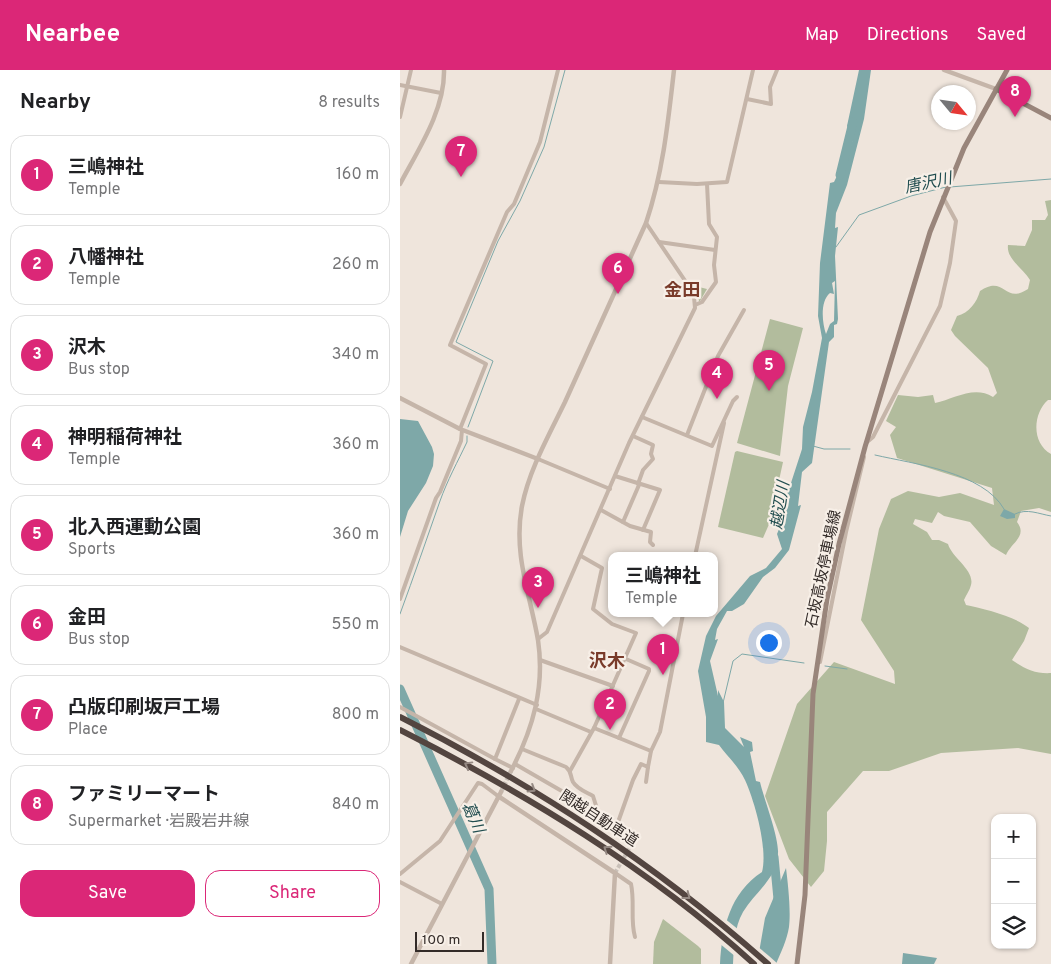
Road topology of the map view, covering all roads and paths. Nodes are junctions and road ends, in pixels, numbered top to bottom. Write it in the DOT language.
graph roads {
  1 [pos="411,70"];
  2 [pos="444,70"];
  3 [pos="558,70"];
  4 [pos="674,70"];
  5 [pos="753,70"];
  6 [pos="777,70"];
  7 [pos="944,70"];
  8 [pos="1007,70"];
  9 [pos="400,85"];
  10 [pos="407,87"];
  11 [pos="996,89"];
  12 [pos="441,94"];
  13 [pos="747,100"];
  14 [pos="400,117"];
  15 [pos="1051,118"];
  16 [pos="659,182"];
  17 [pos="400,184"];
  18 [pos="707,184"];
  19 [pos="944,194"];
  20 [pos="646,223"];
  21 [pos="659,242"];
  22 [pos="715,250"];
  23 [pos="695,305"];
  24 [pos="744,310"];
  25 [pos="737,397"];
  26 [pos="400,398"];
  27 [pos="642,417"];
  28 [pos="724,423"];
  29 [pos="461,430"];
  30 [pos="687,435"];
  31 [pos="632,436"];
  32 [pos="866,445"];
  33 [pos="538,459"];
  34 [pos="615,476"];
  35 [pos="638,485"];
  36 [pos="610,489"];
  37 [pos="601,510"];
  38 [pos="623,522"];
  39 [pos="643,530"];
  40 [pos="653,546"];
  41 [pos="696,552"];
  42 [pos="581,556"];
  43 [pos="400,599"];
  44 [pos="682,617"];
  45 [pos="538,640"];
  46 [pos="400,647"];
  47 [pos="626,659"];
  48 [pos="540,660"];
  49 [pos="613,686"];
  50 [pos="519,699"];
  51 [pos="400,707"];
  52 [pos="536,707"];
  53 [pos="402,718"];
  54 [pos="400,730"];
  55 [pos="592,730"];
  56 [pos="619,738"];
  57 [pos="522,749"];
  58 [pos="651,751"];
  59 [pos="495,759"];
  60 [pos="513,767"];
  61 [pos="648,767"];
  62 [pos="570,771"];
  63 [pos="646,782"];
  64 [pos="499,794"];
  65 [pos="598,812"];
  66 [pos="617,825"];
  67 [pos="636,837"];
  68 [pos="615,873"];
  69 [pos="400,874"];
  70 [pos="400,882"];
  71 [pos="442,904"];
  72 [pos="635,937"];
  73 [pos="412,964"];
  74 [pos="610,964"];
  75 [pos="754,964"];
  76 [pos="768,964"];
  77 [pos="797,964"];
  1 -- 10 [label="street"];
  2 -- 12 [label="street"];
  3 -- 29 [label="street"];
  4 -- 16 [label="street"];
  5 -- 13 [label="street"];
  6 -- 13 [label="street"];
  7 -- 11 [label="street"];
  8 -- 11 [label="main road"];
  9 -- 10 [label="street"];
  10 -- 12 [label="street"];
  10 -- 14 [label="street"];
  11 -- 15 [label="main road"];
  11 -- 19 [label="main road, 石坂高坂停車場線"];
  12 -- 17 [label="street"];
  13 -- 18 [label="street"];
  16 -- 18 [label="street"];
  16 -- 20 [label="street"];
  18 -- 22 [label="street"];
  19 -- 32 [label="main road, 石坂高坂停車場線"];
  19 -- 32 [label="street"];
  20 -- 21 [label="street"];
  20 -- 33 [label="street"];
  21 -- 22 [label="street"];
  21 -- 23 [label="street"];
  22 -- 23 [label="street"];
  23 -- 27 [label="street"];
  24 -- 30 [label="street"];
  25 -- 28 [label="street"];
  26 -- 29 [label="street"];
  27 -- 30 [label="street"];
  27 -- 31 [label="street"];
  28 -- 30 [label="street"];
  28 -- 41 [label="street"];
  29 -- 33 [label="street"];
  29 -- 43 [label="street"];
  31 -- 34 [label="street"];
  31 -- 35 [label="street"];
  32 -- 77 [label="main road, 石坂高坂停車場線"];
  33 -- 36 [label="street"];
  33 -- 45 [label="street"];
  34 -- 35 [label="street"];
  34 -- 36 [label="street"];
  35 -- 38 [label="street"];
  35 -- 39 [label="street"];
  36 -- 37 [label="street"];
  37 -- 38 [label="street"];
  37 -- 42 [label="street"];
  38 -- 39 [label="street"];
  39 -- 40 [label="street"];
  42 -- 45 [label="street"];
  42 -- 47 [label="street"];
  44 -- 58 [label="street"];
  45 -- 48 [label="street"];
  46 -- 50 [label="street"];
  47 -- 49 [label="street"];
  47 -- 56 [label="street"];
  48 -- 49 [label="street"];
  48 -- 52 [label="street"];
  49 -- 55 [label="street"];
  50 -- 52 [label="street"];
  50 -- 59 [label="street"];
  51 -- 59 [label="street"];
  52 -- 55 [label="street"];
  52 -- 57 [label="street"];
  53 -- 76 [label="highway, 関越自動車道, one-way"];
  75 -- 54 [label="highway, 関越自動車道, one-way"];
  55 -- 56 [label="street"];
  55 -- 62 [label="street"];
  56 -- 58 [label="street"];
  57 -- 60 [label="street"];
  57 -- 62 [label="street"];
  58 -- 61 [label="street"];
  59 -- 60 [label="street"];
  60 -- 65 [label="street"];
  61 -- 63 [label="street"];
  61 -- 66 [label="street"];
  62 -- 65 [label="street"];
  64 -- 68 [label="street"];
  64 -- 69 [label="street"];
  64 -- 71 [label="street"];
  65 -- 66 [label="street"];
  66 -- 67 [label="street"];
  68 -- 72 [label="street"];
  68 -- 74 [label="street"];
  70 -- 71 [label="street"];
  71 -- 73 [label="street"];
}
